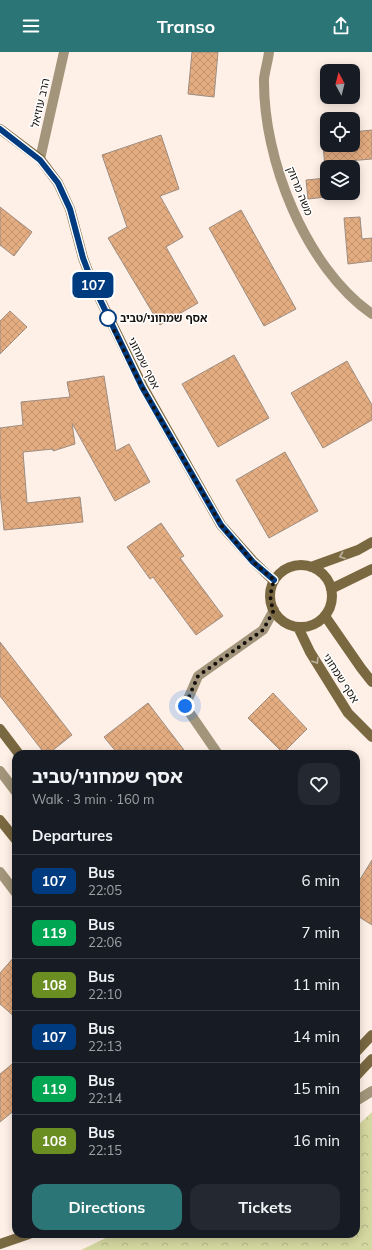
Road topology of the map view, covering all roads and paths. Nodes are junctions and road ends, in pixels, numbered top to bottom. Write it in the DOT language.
graph roads {
  1 [pos="64,52"];
  2 [pos="269,52"];
  3 [pos="0,129"];
  4 [pos="40,160"];
  5 [pos="372,314"];
  6 [pos="372,542"];
  7 [pos="311,567"];
  8 [pos="372,569"];
  9 [pos="274,580"];
  10 [pos="331,589"];
  11 [pos="274,610"];
  12 [pos="325,616"];
  13 [pos="298,626"];
  14 [pos="372,682"];
  15 [pos="0,729"];
  16 [pos="372,737"];
  17 [pos="16,750"];
  18 [pos="215,750"];
  19 [pos="0,771"];
  20 [pos="12,787"];
  21 [pos="0,820"];
  22 [pos="12,835"];
  23 [pos="0,872"];
  24 [pos="12,888"];
  25 [pos="372,1035"];
  26 [pos="360,1048"];
  27 [pos="372,1059"];
  28 [pos="360,1072"];
  29 [pos="372,1091"];
  30 [pos="360,1098"];
  31 [pos="17,1238"];
  32 [pos="0,1244"];
  1 -- 4 [label="street, הרב עוזיאל"];
  2 -- 5 [label="street, משה מרזוק"];
  3 -- 4 [label="street, אסף שמחוני"];
  4 -- 9 [label="street, אסף שמחוני"];
  6 -- 7 [label="street, one-way"];
  7 -- 9 [label="street"];
  7 -- 10 [label="street"];
  8 -- 10 [label="street"];
  9 -- 11 [label="street"];
  10 -- 12 [label="street"];
  11 -- 13 [label="street"];
  11 -- 18 [label="street"];
  12 -- 13 [label="street"];
  12 -- 14 [label="street, אסף שמחוני"];
  13 -- 16 [label="street, אסף שמחוני, one-way"];
  15 -- 17 [label="street"];
  19 -- 20 [label="street"];
  21 -- 22 [label="street"];
  23 -- 24 [label="street"];
  25 -- 26 [label="street"];
  27 -- 28 [label="street"];
  29 -- 30 [label="street"];
  31 -- 32 [label="street"];
}
